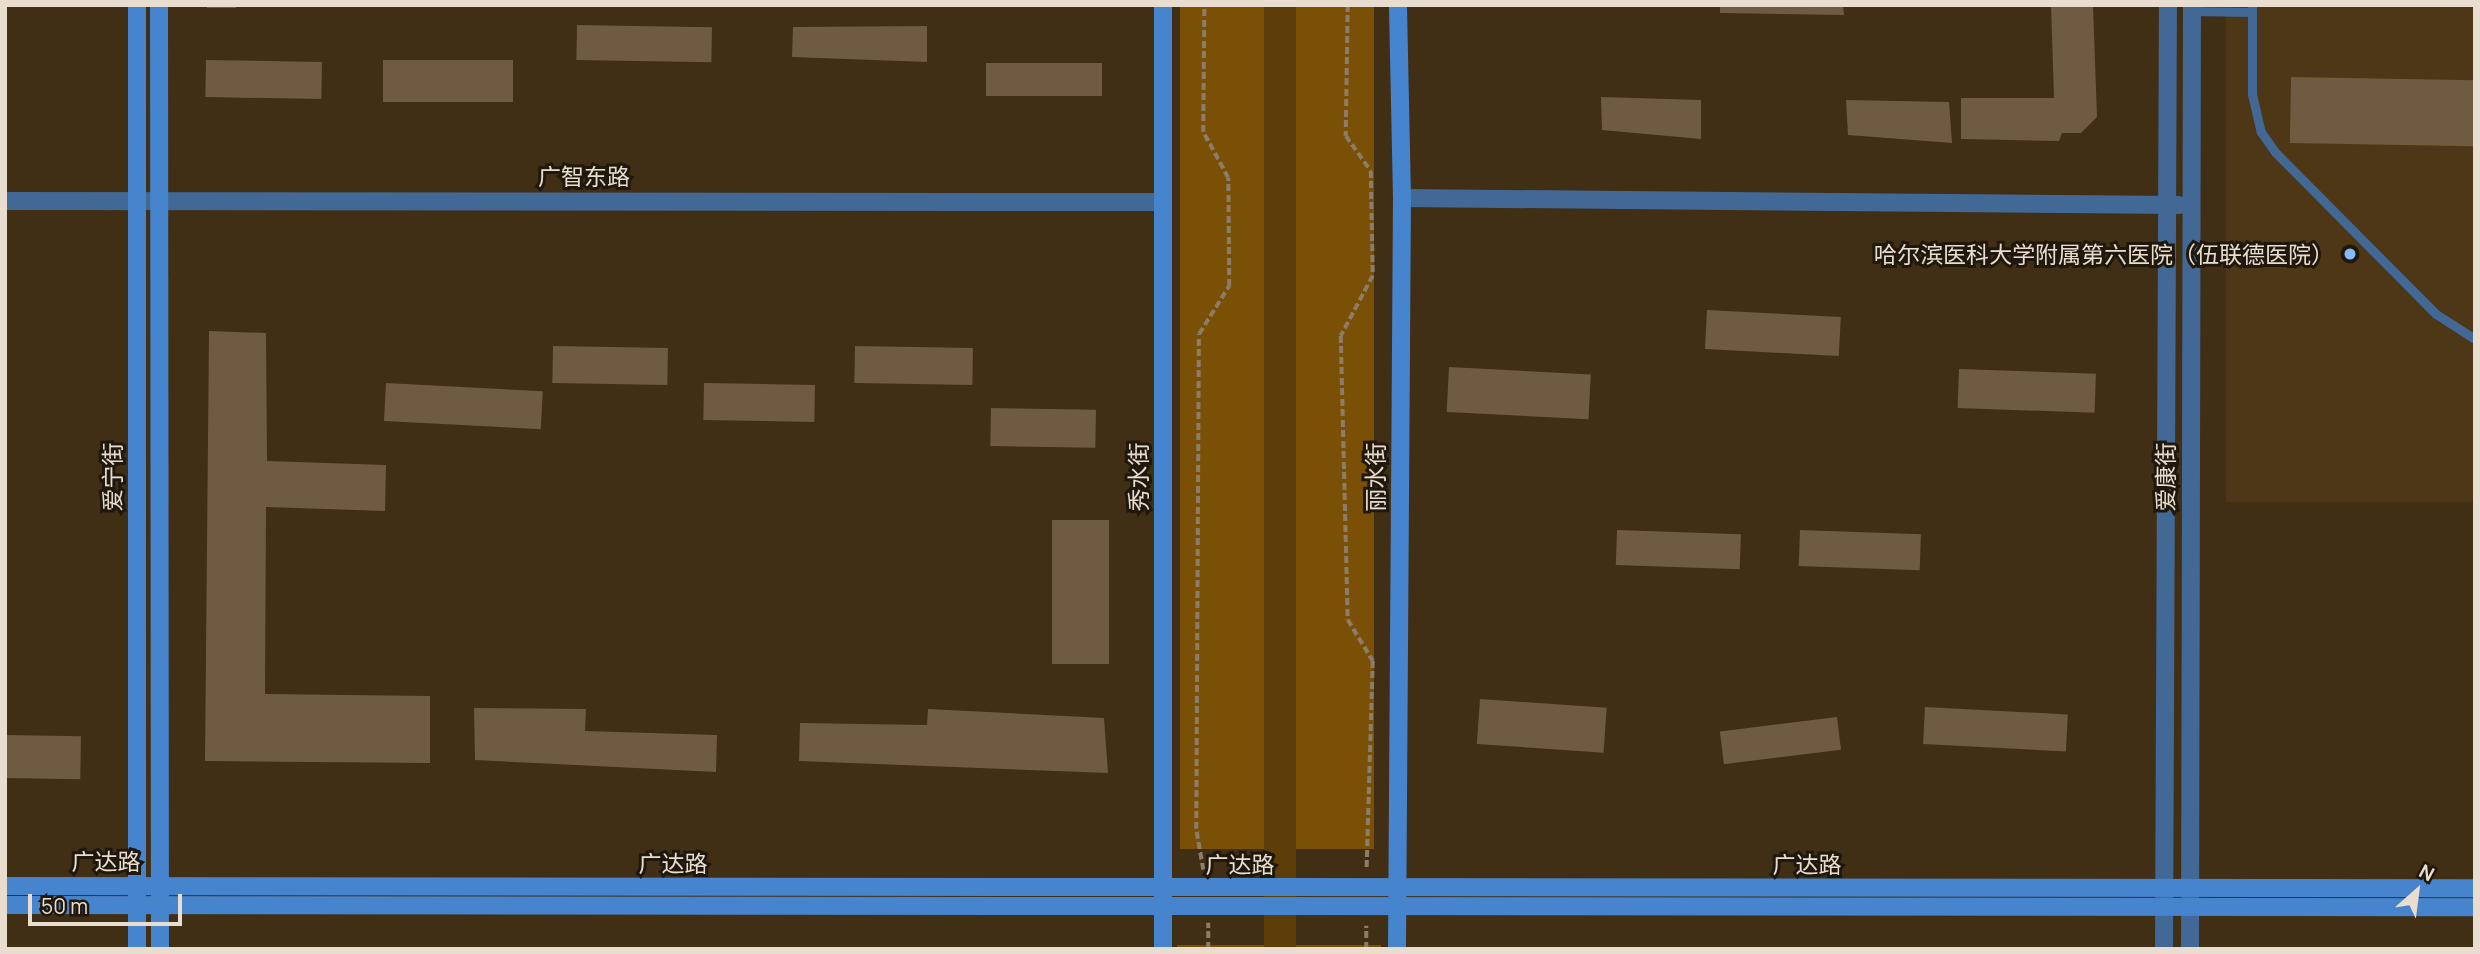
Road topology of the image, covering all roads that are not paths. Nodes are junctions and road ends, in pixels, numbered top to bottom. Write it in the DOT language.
graph roads {
  1 [pos="136,5"];
  2 [pos="159,5"];
  3 [pos="1163,5"];
  4 [pos="1398,5"];
  5 [pos="2168,5"];
  6 [pos="2192,8"];
  7 [pos="2252,9"];
  8 [pos="1402,198"];
  9 [pos="159,200"];
  10 [pos="5,201"];
  11 [pos="136,201"];
  12 [pos="1162,202"];
  13 [pos="2168,205"];
  14 [pos="2189,205"];
  15 [pos="2475,339"];
  16 [pos="5,886"];
  17 [pos="159,886"];
  18 [pos="2191,888"];
  19 [pos="2475,888"];
  20 [pos="1164,889"];
  21 [pos="1396,889"];
  22 [pos="136,895"];
  23 [pos="2164,897"];
  24 [pos="160,904"];
  25 [pos="5,905"];
  26 [pos="2190,906"];
  27 [pos="2475,907"];
  28 [pos="1163,908"];
  29 [pos="1397,908"];
  30 [pos="137,949"];
  31 [pos="160,949"];
  32 [pos="1163,949"];
  33 [pos="1397,949"];
  34 [pos="2164,949"];
  35 [pos="2190,949"];
  1 -- 11 [label="main road, 爱宁街"];
  2 -- 9 [label="main road, 爱宁街"];
  3 -- 12 [label="main road, 秀水街"];
  4 -- 8 [label="main road, 丽水街"];
  5 -- 13 [label="street, 爱康街"];
  6 -- 7 [label="lane"];
  6 -- 14 [label="street, 爱康街"];
  7 -- 15 [label="lane"];
  8 -- 13 [label="street"];
  8 -- 21 [label="main road, 丽水街"];
  9 -- 11 [label="street, 广智东路"];
  9 -- 12 [label="street, 广智东路"];
  9 -- 17 [label="main road, 爱宁街"];
  10 -- 11 [label="street, 广智东路"];
  11 -- 22 [label="main road, 爱宁街"];
  12 -- 20 [label="main road, 秀水街"];
  13 -- 14 [label="street"];
  13 -- 23 [label="street, 爱康街"];
  14 -- 18 [label="street, 爱康街"];
  16 -- 22 [label="main road, 广达路"];
  17 -- 20 [label="main road, 广达路"];
  17 -- 22 [label="main road, 广达路"];
  17 -- 24 [label="main road, 爱宁街"];
  18 -- 19 [label="main road, 广达路"];
  18 -- 23 [label="main road, 广达路"];
  18 -- 26 [label="street, 爱康街"];
  20 -- 21 [label="main road, 广达路"];
  20 -- 28 [label="main road, 秀水街"];
  21 -- 23 [label="main road, 广达路"];
  21 -- 29 [label="main road, 丽水街"];
  22 -- 24 [label="main road, 广达路"];
  22 -- 25 [label="main road, 广达路"];
  22 -- 30 [label="main road, 爱宁街"];
  23 -- 26 [label="main road, 广达路"];
  23 -- 29 [label="main road, 广达路"];
  23 -- 34 [label="street, 爱康街"];
  24 -- 28 [label="main road, 广达路"];
  24 -- 31 [label="main road, 爱宁街"];
  26 -- 27 [label="main road, 广达路"];
  26 -- 35 [label="street, 爱康街"];
  28 -- 29 [label="main road, 广达路"];
  28 -- 32 [label="main road, 秀水街"];
  29 -- 33 [label="main road, 丽水街"];
}
